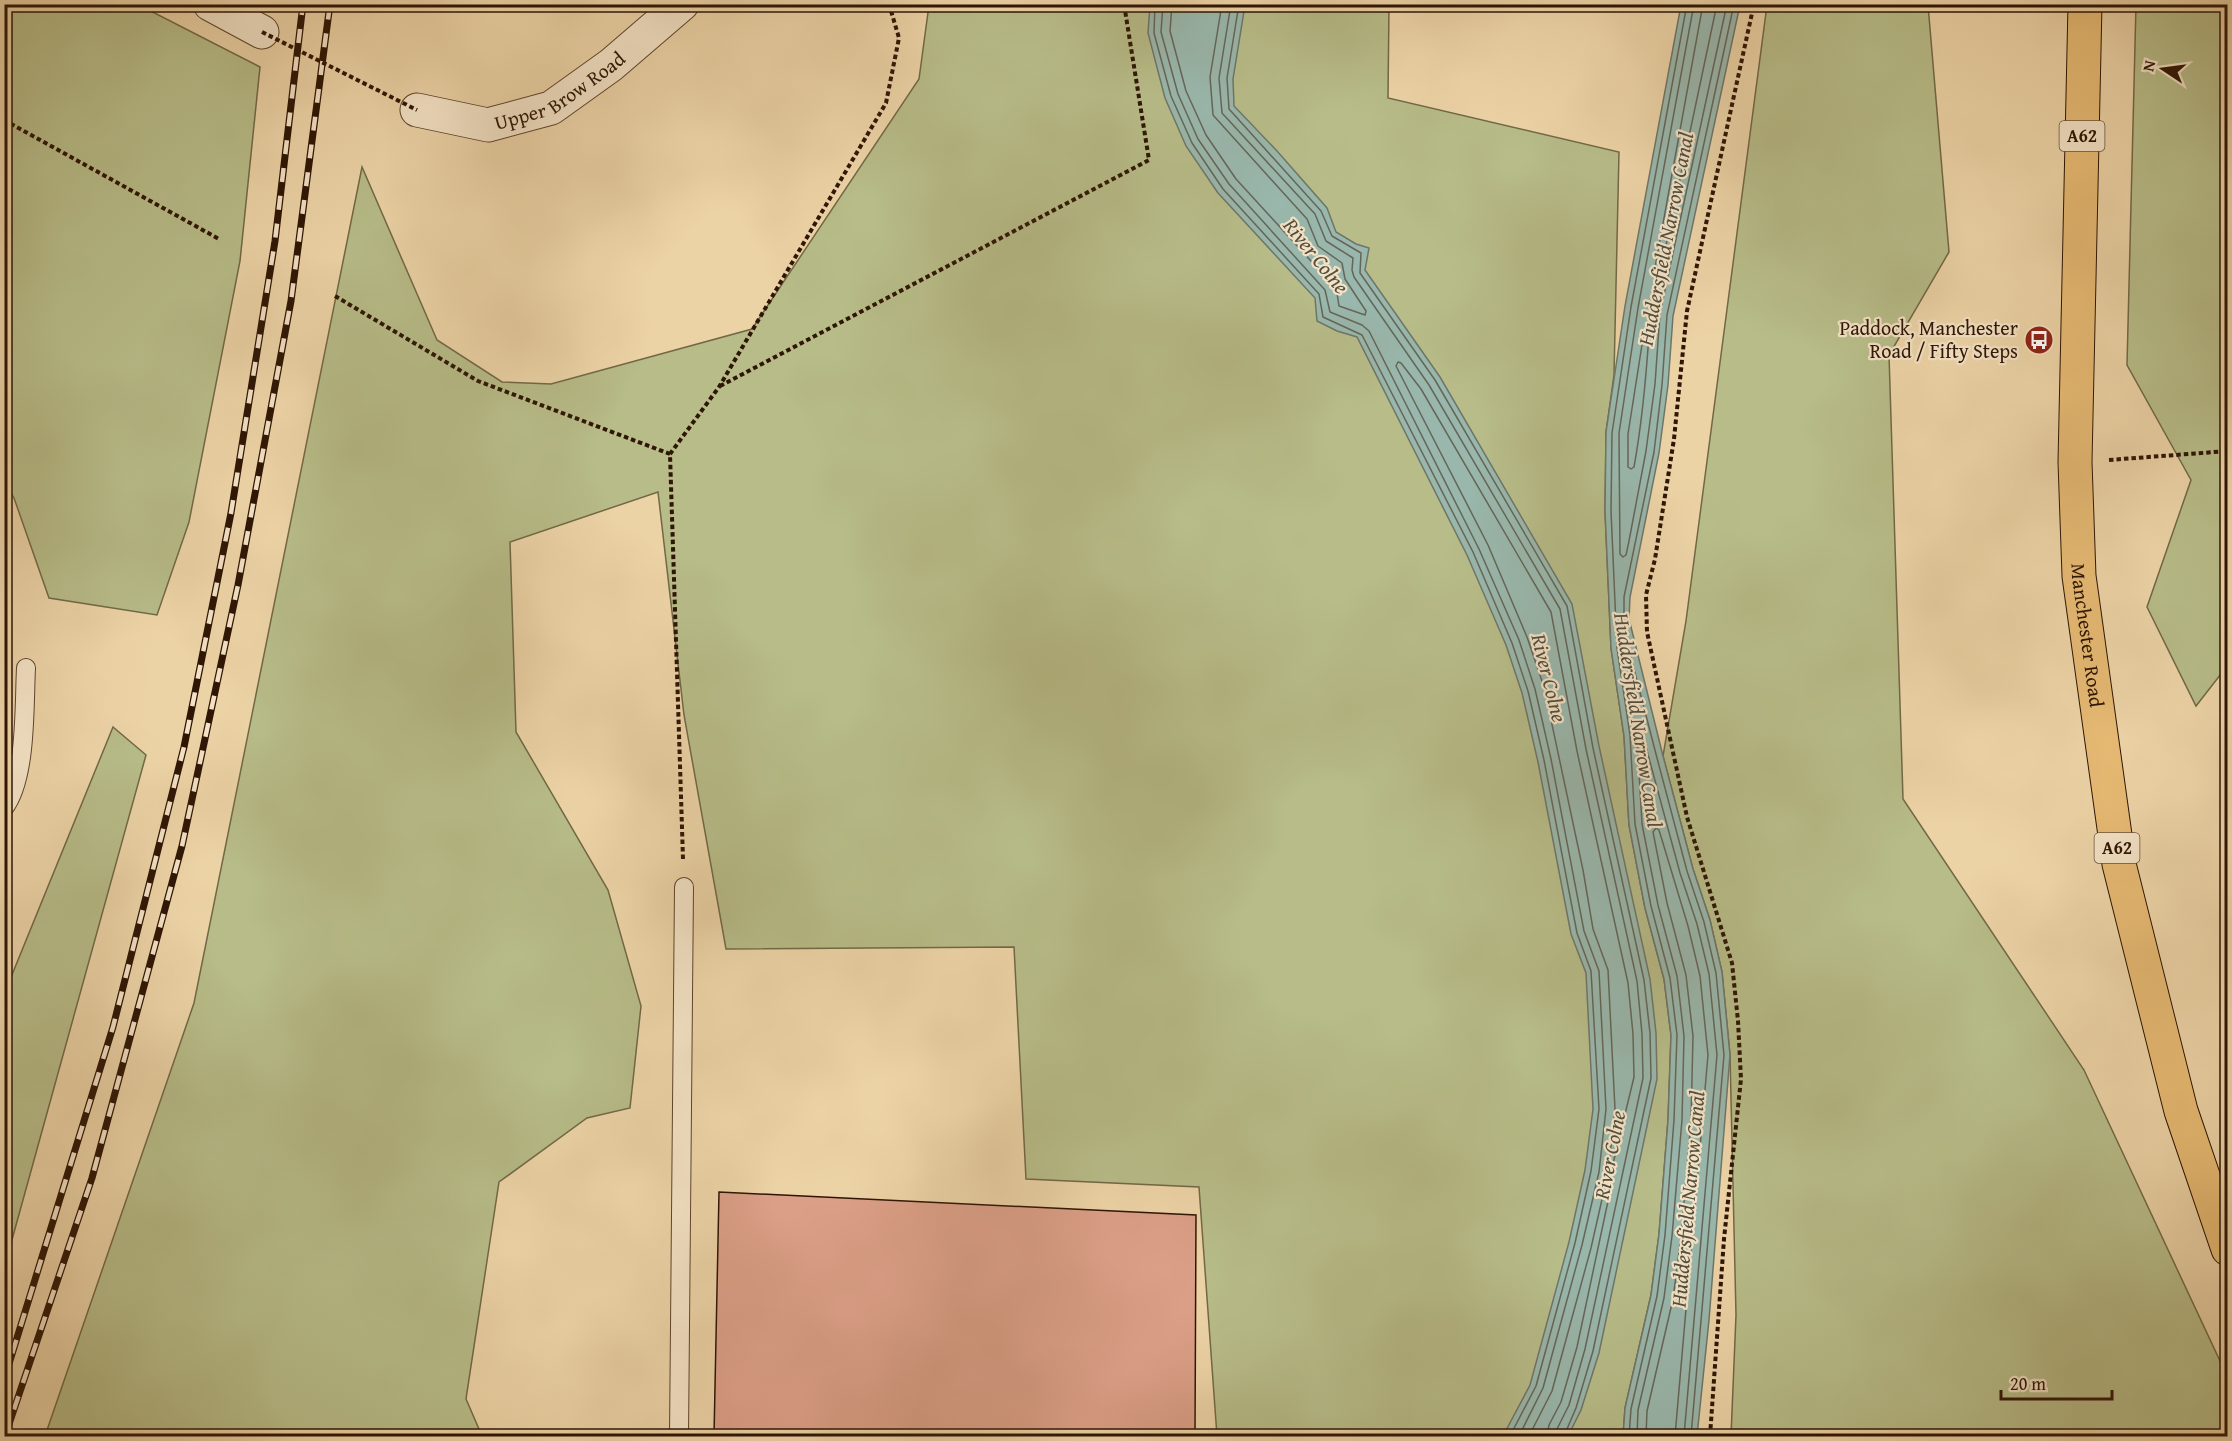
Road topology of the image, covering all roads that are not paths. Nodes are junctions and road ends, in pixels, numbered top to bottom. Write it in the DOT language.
graph roads {
  1 [pos="210,4"];
  2 [pos="682,4"];
  3 [pos="2085,4"];
  4 [pos="262,32"];
  5 [pos="417,110"];
  6 [pos="26,668"];
  7 [pos="4,808"];
  8 [pos="684,887"];
  9 [pos="2228,1249"];
  10 [pos="679,1437"];
  1 -- 4 [label="street"];
  2 -- 5 [label="street, Upper Brow Road"];
  3 -- 9 [label="main road, Manchester Road / A62"];
  6 -- 7 [label="lane"];
  8 -- 10 [label="lane"];
}
